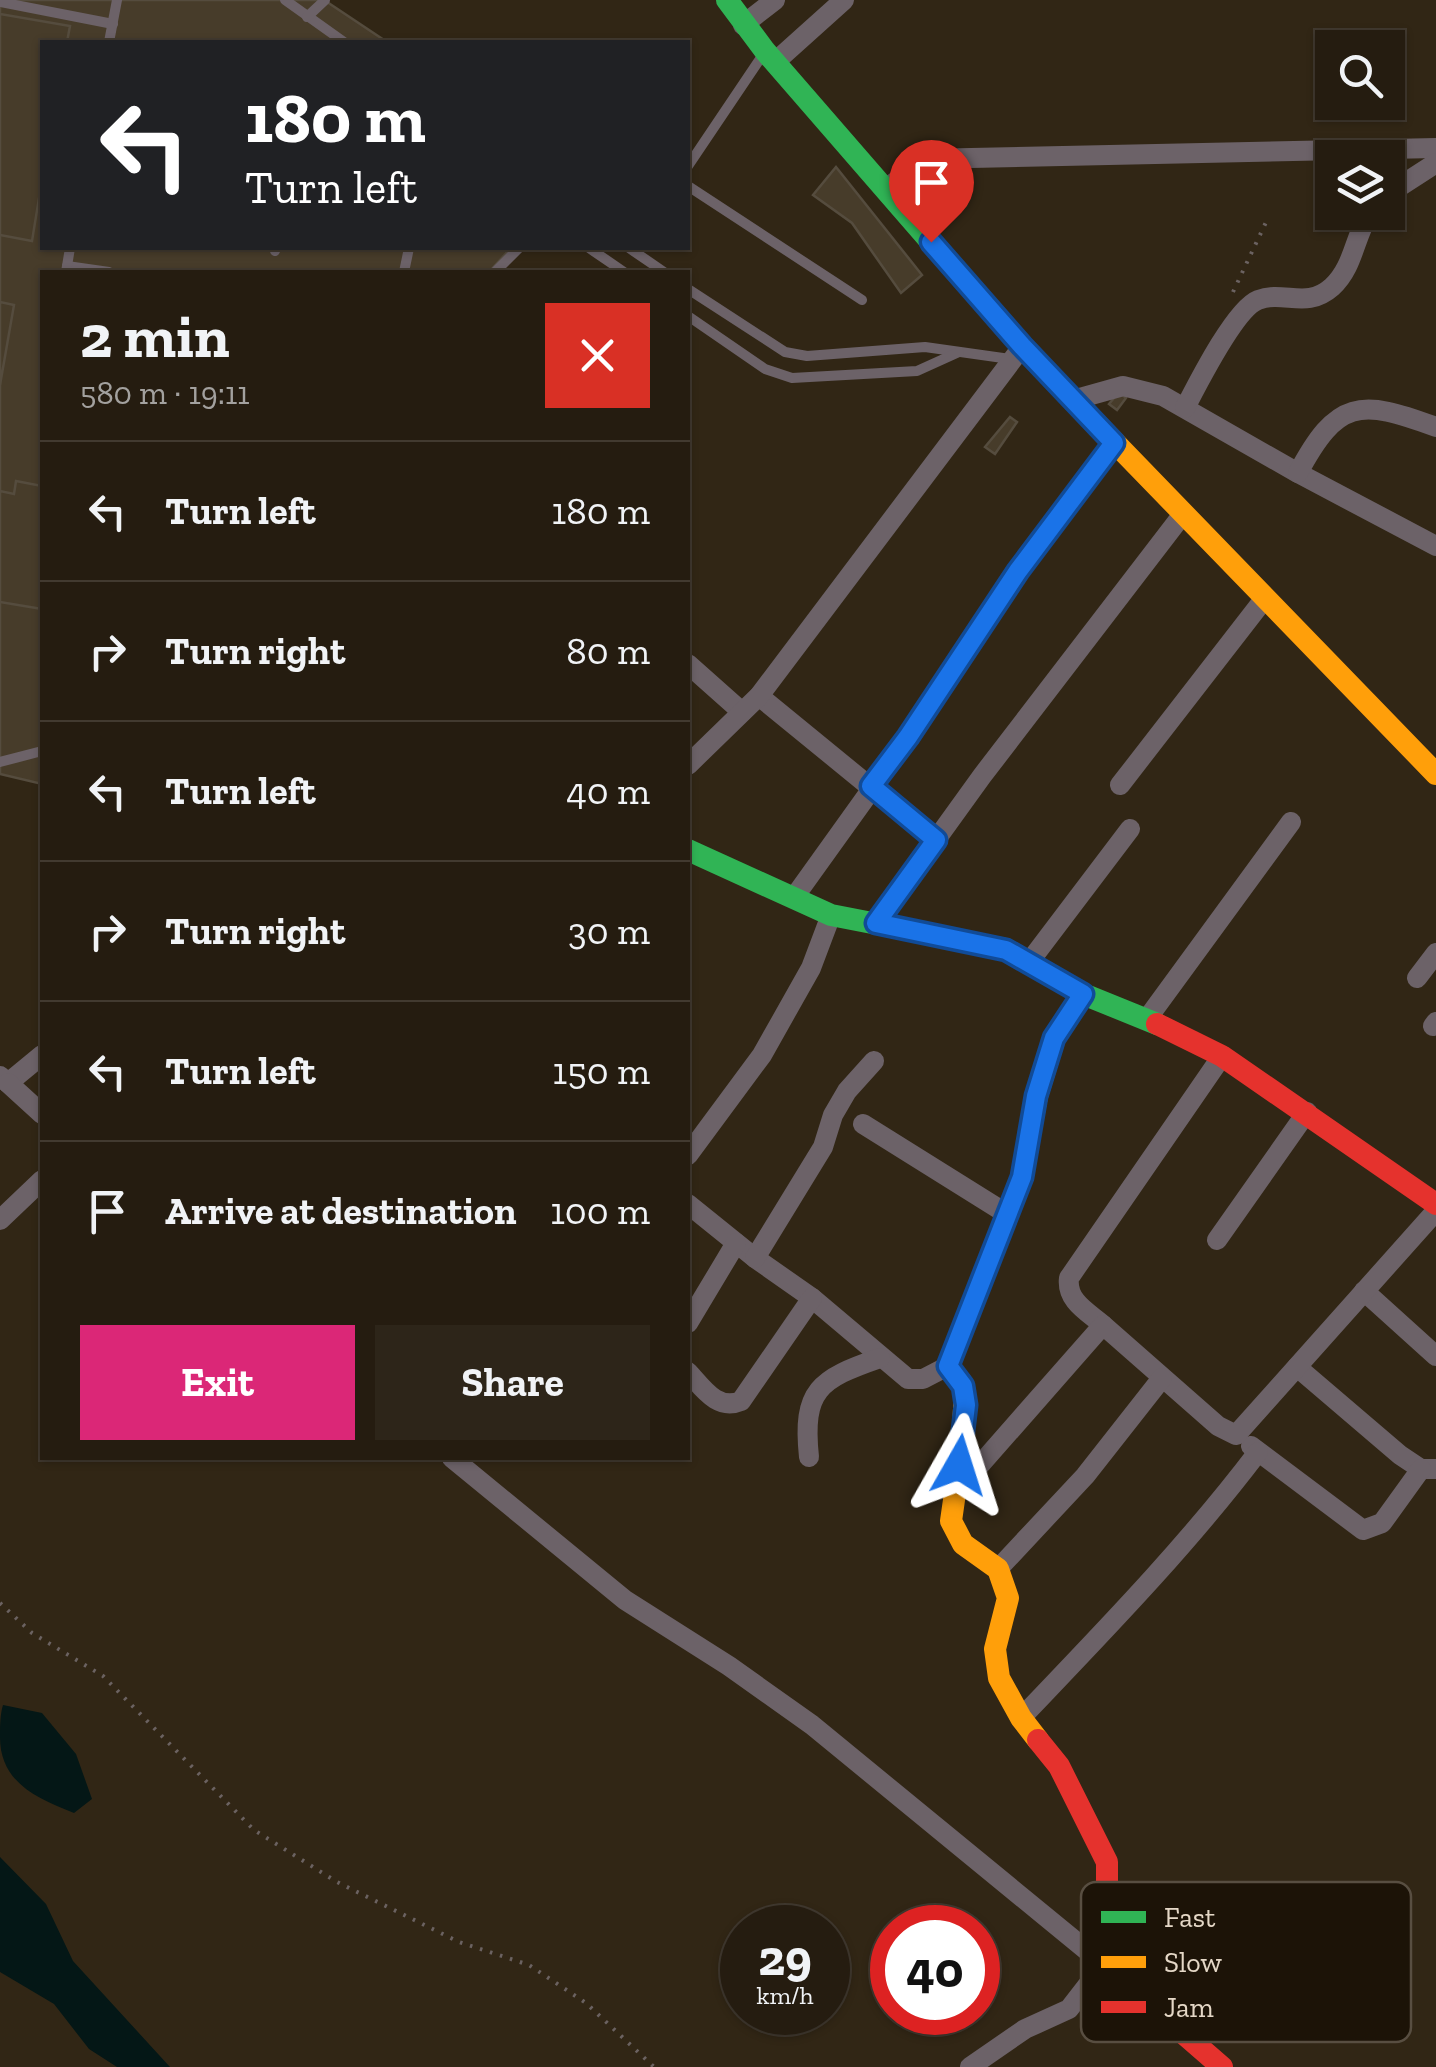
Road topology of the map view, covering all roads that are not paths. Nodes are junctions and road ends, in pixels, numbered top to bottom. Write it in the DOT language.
graph roads {
  1 [pos="118,0"];
  2 [pos="286,0"];
  3 [pos="326,0"];
  4 [pos="727,0"];
  5 [pos="775,0"];
  6 [pos="844,0"];
  7 [pos="0,2"];
  8 [pos="307,16"];
  9 [pos="112,24"];
  10 [pos="743,25"];
  11 [pos="323,29"];
  12 [pos="109,40"];
  13 [pos="319,40"];
  14 [pos="341,40"];
  15 [pos="770,56"];
  16 [pos="1436,148"];
  17 [pos="690,163"];
  18 [pos="1436,163"];
  19 [pos="1405,183"];
  20 [pos="690,187"];
  21 [pos="886,190"];
  22 [pos="1363,230"];
  23 [pos="517,250"];
  24 [pos="592,250"];
  25 [pos="625,250"];
  26 [pos="630,250"];
  27 [pos="613,264"];
  28 [pos="496,270"];
  29 [pos="621,270"];
  30 [pos="661,270"];
  31 [pos="690,290"];
  32 [pos="862,300"];
  33 [pos="690,317"];
  34 [pos="960,352"];
  35 [pos="1016,353"];
  36 [pos="1073,400"];
  37 [pos="1185,408"];
  38 [pos="1434,421"];
  39 [pos="1114,443"];
  40 [pos="1298,474"];
  41 [pos="1184,514"];
  42 [pos="1436,546"];
  43 [pos="1265,598"];
  44 [pos="690,666"];
  45 [pos="759,696"];
  46 [pos="742,712"];
  47 [pos="40,752"];
  48 [pos="0,762"];
  49 [pos="690,763"];
  50 [pos="1436,774"];
  51 [pos="1120,785"];
  52 [pos="871,786"];
  53 [pos="1290,822"];
  54 [pos="1130,829"];
  55 [pos="936,840"];
  56 [pos="690,853"];
  57 [pos="795,896"];
  58 [pos="831,914"];
  59 [pos="876,923"];
  60 [pos="1436,954"];
  61 [pos="1030,961"];
  62 [pos="1417,978"];
  63 [pos="1083,994"];
  64 [pos="1147,1019"];
  65 [pos="40,1056"];
  66 [pos="1222,1056"];
  67 [pos="874,1061"];
  68 [pos="4,1080"];
  69 [pos="40,1112"];
  70 [pos="1307,1112"];
  71 [pos="862,1124"];
  72 [pos="690,1152"];
  73 [pos="40,1182"];
  74 [pos="690,1206"];
  75 [pos="1436,1207"];
  76 [pos="1007,1214"];
  77 [pos="0,1220"];
  78 [pos="1217,1240"];
  79 [pos="736,1243"];
  80 [pos="755,1258"];
  81 [pos="1364,1291"];
  82 [pos="812,1298"];
  83 [pos="690,1320"];
  84 [pos="1104,1326"];
  85 [pos="1436,1356"];
  86 [pos="880,1358"];
  87 [pos="948,1366"];
  88 [pos="1298,1368"];
  89 [pos="690,1374"];
  90 [pos="1162,1378"];
  91 [pos="1236,1435"];
  92 [pos="1258,1452"];
  93 [pos="809,1456"];
  94 [pos="454,1460"];
  95 [pos="1428,1469"];
  96 [pos="958,1491"];
  97 [pos="998,1570"];
  98 [pos="1022,1718"];
  99 [pos="1106,1882"];
  100 [pos="1081,1946"];
  101 [pos="1081,1995"];
  102 [pos="1193,2042"];
  103 [pos="970,2067"];
  104 [pos="1222,2067"];
  1 -- 9 [label="lane"];
  2 -- 8 [label="lane"];
  3 -- 8 [label="lane"];
  4 -- 10 [label="street"];
  5 -- 10 [label="street"];
  6 -- 15 [label="street"];
  7 -- 9 [label="lane"];
  8 -- 11 [label="lane"];
  9 -- 12 [label="lane"];
  10 -- 15 [label="street"];
  11 -- 13 [label="lane"];
  11 -- 14 [label="lane"];
  15 -- 17 [label="lane"];
  15 -- 21 [label="street"];
  16 -- 21 [label="street"];
  18 -- 19 [label="street"];
  20 -- 32 [label="lane"];
  21 -- 35 [label="street"];
  22 -- 37 [label="street"];
  23 -- 28 [label="lane"];
  24 -- 27 [label="lane"];
  25 -- 27 [label="lane"];
  26 -- 30 [label="lane"];
  27 -- 29 [label="lane"];
  31 -- 34 [label="lane"];
  33 -- 34 [label="lane"];
  34 -- 35 [label="lane"];
  35 -- 36 [label="street"];
  35 -- 45 [label="street"];
  36 -- 37 [label="street"];
  36 -- 39 [label="street"];
  37 -- 40 [label="street"];
  38 -- 40 [label="street"];
  39 -- 41 [label="street"];
  39 -- 52 [label="street"];
  40 -- 42 [label="street"];
  41 -- 43 [label="street"];
  41 -- 55 [label="street"];
  43 -- 50 [label="street"];
  43 -- 51 [label="street"];
  44 -- 46 [label="street"];
  45 -- 46 [label="street"];
  45 -- 52 [label="street"];
  46 -- 49 [label="street"];
  47 -- 48 [label="lane"];
  52 -- 55 [label="street"];
  52 -- 57 [label="street"];
  53 -- 64 [label="street"];
  54 -- 61 [label="street"];
  55 -- 59 [label="street"];
  56 -- 57 [label="street"];
  57 -- 58 [label="street"];
  58 -- 59 [label="street"];
  58 -- 72 [label="street"];
  59 -- 61 [label="street"];
  60 -- 62 [label="street"];
  61 -- 63 [label="street"];
  63 -- 64 [label="street"];
  63 -- 76 [label="street"];
  64 -- 66 [label="street"];
  65 -- 68 [label="street"];
  66 -- 70 [label="street"];
  66 -- 84 [label="street"];
  67 -- 80 [label="street"];
  68 -- 69 [label="street"];
  70 -- 75 [label="street"];
  70 -- 78 [label="street"];
  71 -- 76 [label="street"];
  73 -- 77 [label="street"];
  74 -- 79 [label="street"];
  75 -- 81 [label="street"];
  76 -- 87 [label="street"];
  79 -- 80 [label="street"];
  79 -- 83 [label="street"];
  80 -- 82 [label="street"];
  81 -- 85 [label="street"];
  81 -- 88 [label="street"];
  82 -- 86 [label="street"];
  82 -- 89 [label="street"];
  84 -- 90 [label="street"];
  84 -- 96 [label="street"];
  86 -- 87 [label="street"];
  86 -- 93 [label="street"];
  87 -- 96 [label="street"];
  88 -- 91 [label="street"];
  88 -- 95 [label="street"];
  90 -- 91 [label="street"];
  90 -- 97 [label="street"];
  91 -- 92 [label="street"];
  92 -- 95 [label="street"];
  92 -- 98 [label="street"];
  94 -- 100 [label="street"];
  96 -- 97 [label="street"];
  97 -- 98 [label="street"];
  98 -- 99 [label="street"];
  101 -- 103 [label="street"];
  102 -- 104 [label="street"];
}
